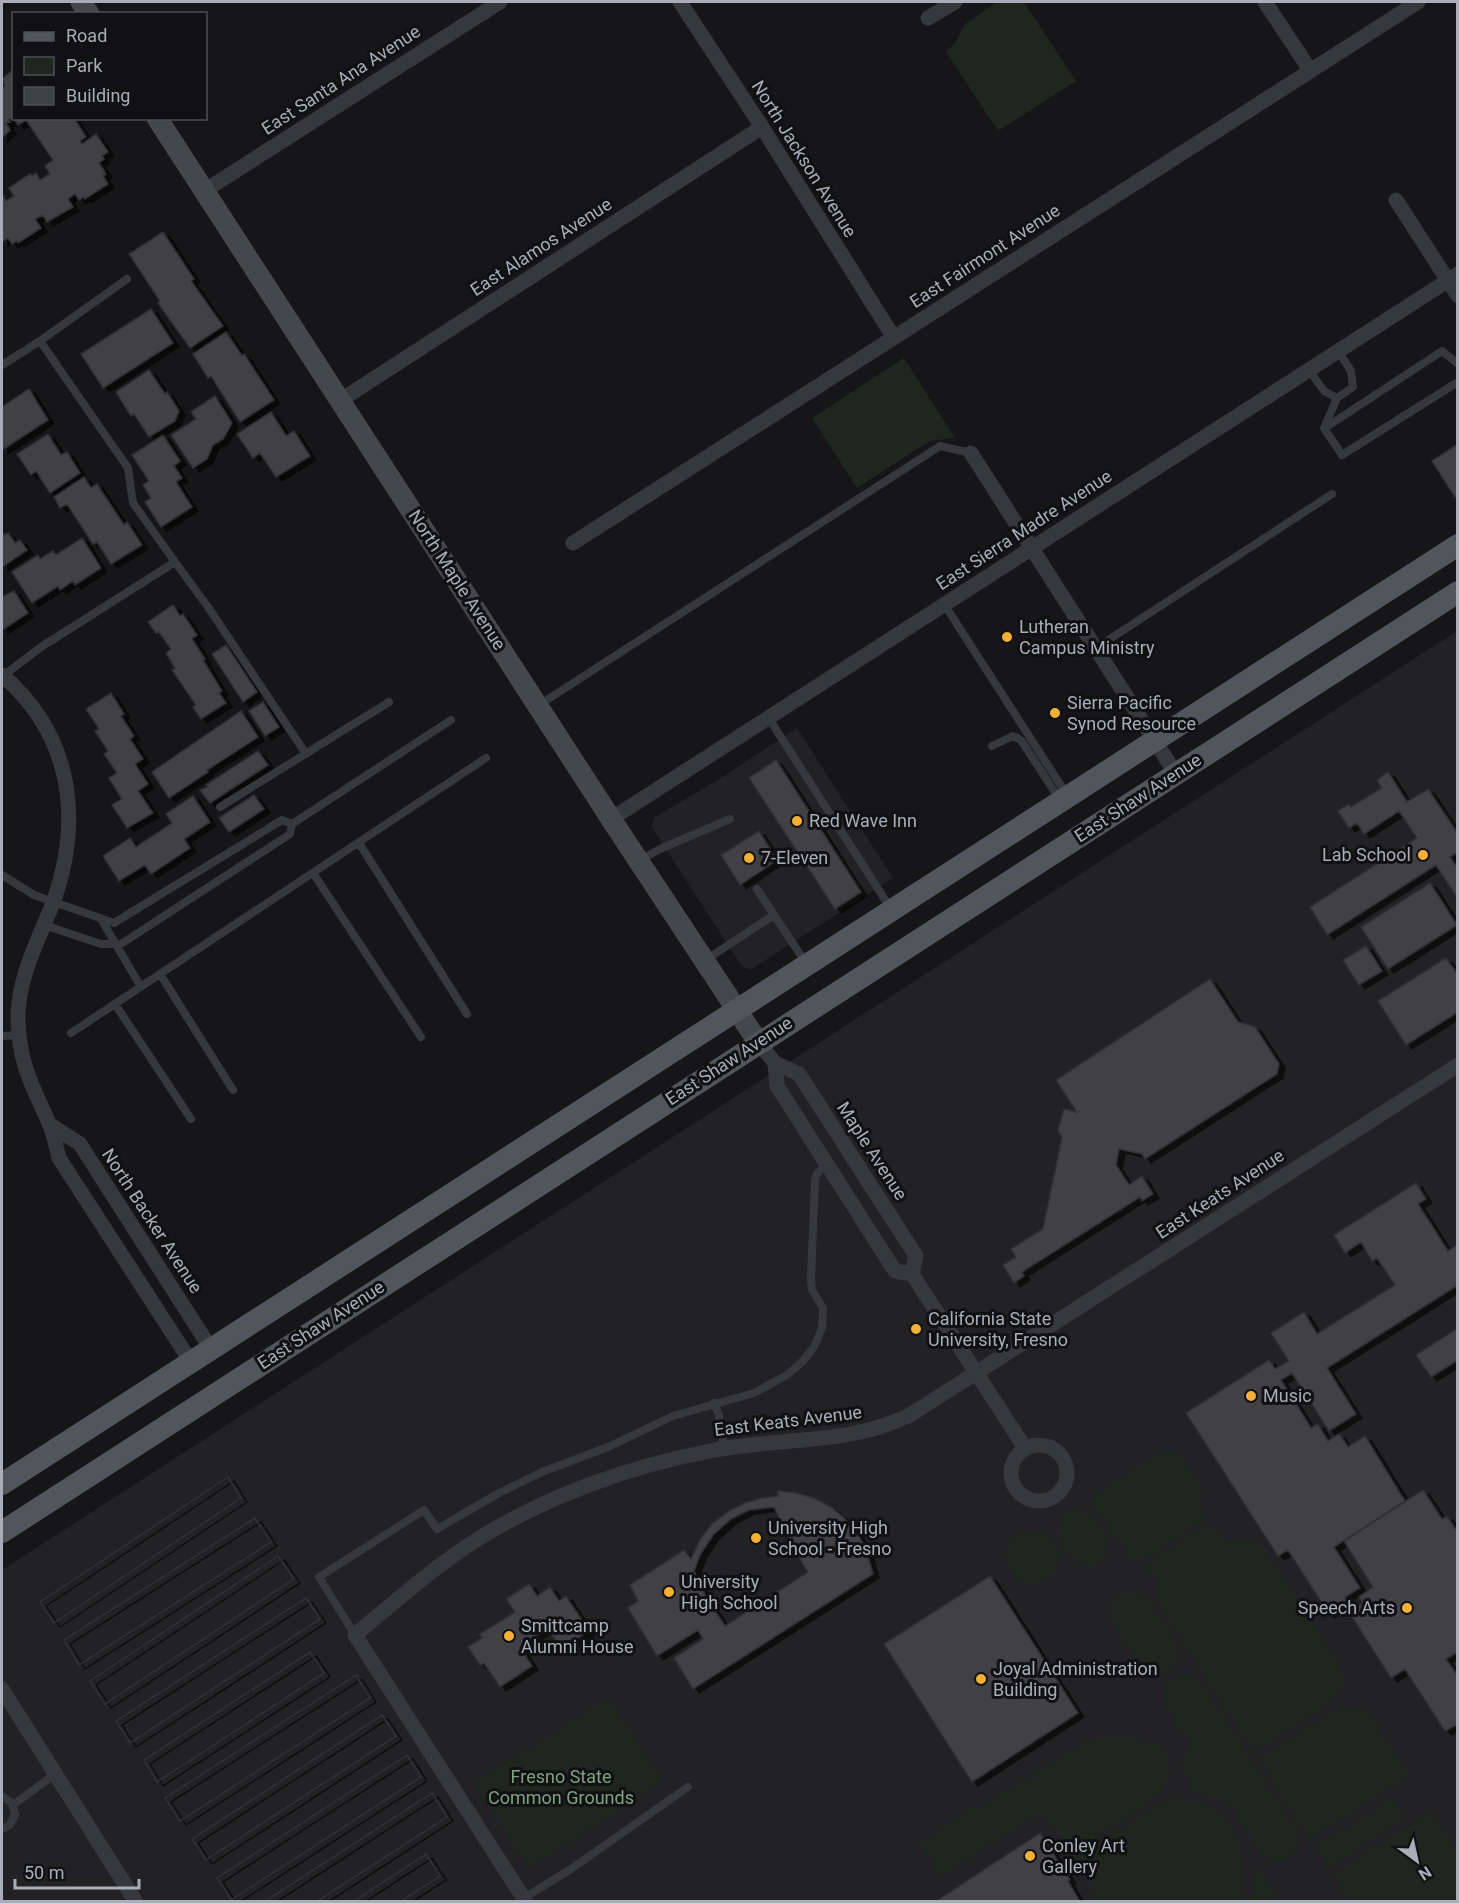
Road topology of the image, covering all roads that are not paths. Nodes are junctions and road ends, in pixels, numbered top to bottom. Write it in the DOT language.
graph roads {
  1 [pos="500,2"];
  2 [pos="680,2"];
  3 [pos="955,2"];
  4 [pos="1265,2"];
  5 [pos="1418,2"];
  6 [pos="928,18"];
  7 [pos="1310,70"];
  8 [pos="158,120"];
  9 [pos="762,127"];
  10 [pos="204,191"];
  11 [pos="1396,200"];
  12 [pos="1453,278"];
  13 [pos="127,279"];
  14 [pos="1458,296"];
  15 [pos="894,338"];
  16 [pos="40,341"];
  17 [pos="1338,351"];
  18 [pos="1458,364"];
  19 [pos="2,365"];
  20 [pos="1309,370"];
  21 [pos="1458,382"];
  22 [pos="1337,398"];
  23 [pos="341,400"];
  24 [pos="1324,428"];
  25 [pos="971,453"];
  26 [pos="1332,494"];
  27 [pos="573,543"];
  28 [pos="1458,546"];
  29 [pos="1032,548"];
  30 [pos="175,562"];
  31 [pos="1458,592"];
  32 [pos="944,604"];
  33 [pos="1096,648"];
  34 [pos="2,676"];
  35 [pos="389,702"];
  36 [pos="538,706"];
  37 [pos="768,717"];
  38 [pos="451,720"];
  39 [pos="1155,741"];
  40 [pos="992,746"];
  41 [pos="306,754"];
  42 [pos="486,758"];
  43 [pos="1176,774"];
  44 [pos="1065,799"];
  45 [pos="220,807"];
  46 [pos="611,819"];
  47 [pos="730,819"];
  48 [pos="292,824"];
  49 [pos="358,843"];
  50 [pos="638,861"];
  51 [pos="313,873"];
  52 [pos="2,875"];
  53 [pos="757,889"];
  54 [pos="53,902"];
  55 [pos="892,910"];
  56 [pos="774,915"];
  57 [pos="101,919"];
  58 [pos="44,925"];
  59 [pos="115,944"];
  60 [pos="705,961"];
  61 [pos="807,964"];
  62 [pos="160,974"];
  63 [pos="141,987"];
  64 [pos="115,1004"];
  65 [pos="737,1009"];
  66 [pos="467,1014"];
  67 [pos="71,1033"];
  68 [pos="19,1035"];
  69 [pos="2,1036"];
  70 [pos="422,1037"];
  71 [pos="758,1042"];
  72 [pos="775,1064"];
  73 [pos="1458,1065"];
  74 [pos="234,1090"];
  75 [pos="191,1119"];
  76 [pos="49,1124"];
  77 [pos="826,1164"];
  78 [pos="912,1274"];
  79 [pos="211,1349"];
  80 [pos="191,1362"];
  81 [pos="976,1374"];
  82 [pos="714,1403"];
  83 [pos="724,1448"];
  84 [pos="1025,1448"];
  85 [pos="2,1484"];
  86 [pos="2,1532"];
  87 [pos="355,1635"];
  88 [pos="2,1689"];
  89 [pos="55,1774"];
  90 [pos="688,1787"];
  91 [pos="2,1796"];
  92 [pos="13,1805"];
  93 [pos="2,1829"];
  94 [pos="523,1900"];
  95 [pos="136,1902"];
  1 -- 10 [label="street, East Santa Ana Avenue"];
  2 -- 9 [label="street, North Jackson Avenue"];
  3 -- 6 [label="street"];
  4 -- 7 [label="street"];
  5 -- 7 [label="street, East Fairmont Avenue"];
  7 -- 15 [label="street, East Fairmont Avenue"];
  8 -- 10 [label="street, North Maple Avenue"];
  9 -- 15 [label="street, North Jackson Avenue"];
  9 -- 23 [label="street, East Alamos Avenue"];
  10 -- 23 [label="street, North Maple Avenue"];
  11 -- 12 [label="street"];
  12 -- 14 [label="street"];
  12 -- 17 [label="street, East Sierra Madre Avenue"];
  13 -- 16 [label="lane"];
  15 -- 27 [label="street, East Fairmont Avenue"];
  16 -- 19 [label="lane"];
  16 -- 30 [label="lane"];
  17 -- 20 [label="street, East Sierra Madre Avenue"];
  17 -- 22 [label="lane"];
  18 -- 24 [label="lane"];
  20 -- 22 [label="lane"];
  20 -- 29 [label="street, East Sierra Madre Avenue"];
  21 -- 24 [label="lane"];
  22 -- 24 [label="lane"];
  23 -- 36 [label="street, North Maple Avenue"];
  25 -- 29 [label="street"];
  25 -- 36 [label="lane"];
  26 -- 33 [label="lane"];
  28 -- 39 [label="main road"];
  29 -- 32 [label="street, East Sierra Madre Avenue"];
  29 -- 33 [label="street"];
  30 -- 34 [label="lane"];
  30 -- 41 [label="lane"];
  31 -- 43 [label="main road, East Shaw Avenue"];
  32 -- 37 [label="street, East Sierra Madre Avenue"];
  32 -- 44 [label="lane"];
  33 -- 39 [label="street"];
  34 -- 54 [label="street"];
  35 -- 41 [label="lane"];
  36 -- 46 [label="street, North Maple Avenue"];
  37 -- 46 [label="street, East Sierra Madre Avenue"];
  37 -- 55 [label="lane"];
  38 -- 48 [label="lane"];
  39 -- 43 [label="street"];
  39 -- 44 [label="main road"];
  40 -- 44 [label="lane"];
  41 -- 45 [label="lane"];
  42 -- 49 [label="lane"];
  43 -- 71 [label="main road, East Shaw Avenue"];
  44 -- 55 [label="main road"];
  46 -- 50 [label="street, North Maple Avenue"];
  47 -- 50 [label="lane"];
  48 -- 57 [label="lane"];
  48 -- 59 [label="lane"];
  49 -- 51 [label="lane"];
  49 -- 66 [label="lane"];
  50 -- 60 [label="street, North Maple Avenue"];
  51 -- 62 [label="lane"];
  51 -- 70 [label="lane"];
  52 -- 54 [label="lane"];
  53 -- 56 [label="lane"];
  54 -- 57 [label="lane"];
  54 -- 58 [label="street"];
  55 -- 61 [label="main road"];
  56 -- 60 [label="lane"];
  56 -- 61 [label="lane"];
  57 -- 59 [label="lane"];
  58 -- 59 [label="lane"];
  58 -- 68 [label="street"];
  59 -- 63 [label="lane"];
  60 -- 65 [label="street, North Maple Avenue"];
  61 -- 65 [label="main road"];
  62 -- 63 [label="lane"];
  62 -- 74 [label="lane"];
  63 -- 64 [label="lane"];
  64 -- 67 [label="lane"];
  64 -- 75 [label="lane"];
  65 -- 71 [label="street, North Maple Avenue"];
  65 -- 79 [label="main road"];
  68 -- 69 [label="lane"];
  68 -- 76 [label="street"];
  71 -- 72 [label="street, Maple Avenue"];
  71 -- 86 [label="main road, East Shaw Avenue"];
  72 -- 77 [label="street, Maple Avenue"];
  72 -- 78 [label="street, Maple Avenue"];
  73 -- 81 [label="street, East Keats Avenue"];
  76 -- 79 [label="street, North Backer Avenue"];
  76 -- 80 [label="street"];
  77 -- 78 [label="street, Maple Avenue"];
  77 -- 82 [label="lane"];
  78 -- 81 [label="street, Maple Avenue"];
  79 -- 80 [label="main road"];
  80 -- 85 [label="main road"];
  81 -- 83 [label="street, East Keats Avenue"];
  81 -- 84 [label="street, Maple Avenue"];
  82 -- 83 [label="lane"];
  82 -- 87 [label="lane"];
  83 -- 87 [label="street, East Keats Avenue"];
  87 -- 94 [label="street"];
  88 -- 89 [label="street"];
  89 -- 92 [label="lane"];
  89 -- 95 [label="street"];
  90 -- 94 [label="lane"];
  91 -- 92 [label="lane"];
  92 -- 93 [label="lane"];
}
